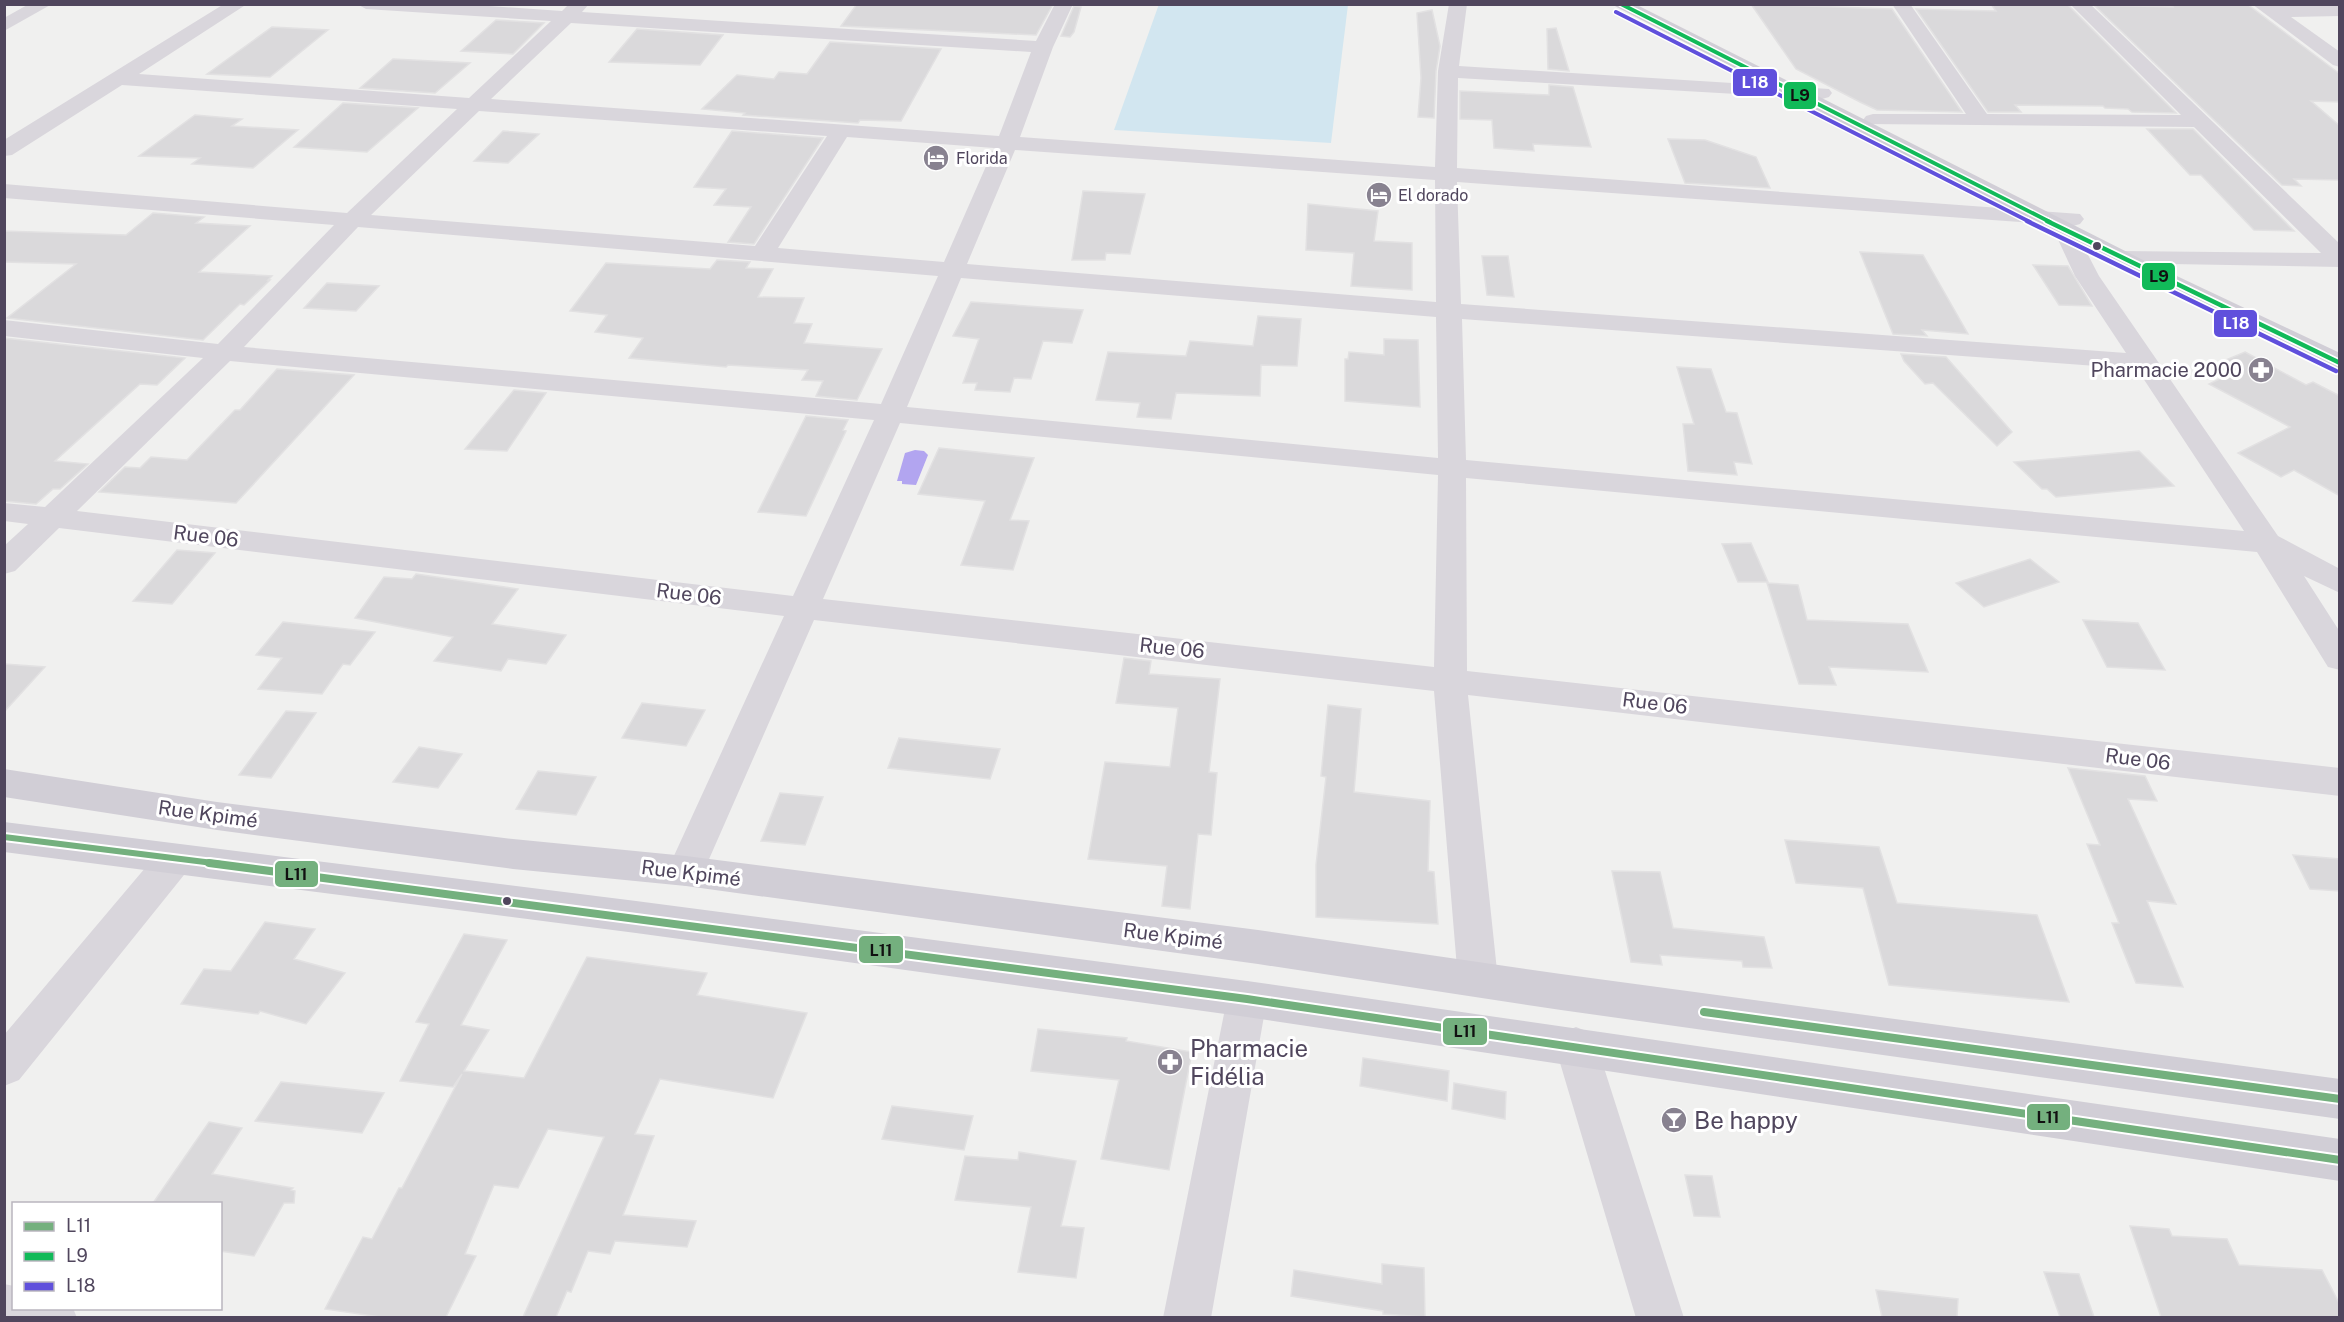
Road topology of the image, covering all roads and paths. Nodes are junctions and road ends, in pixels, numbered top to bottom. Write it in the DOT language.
graph roads {
  1 [pos="43,4"];
  2 [pos="238,4"];
  3 [pos="366,4"];
  4 [pos="1064,4"];
  5 [pos="1458,4"];
  6 [pos="1620,4"];
  7 [pos="1654,4"];
  8 [pos="1901,4"];
  9 [pos="2079,4"];
  10 [pos="2267,8"];
  11 [pos="2340,10"];
  12 [pos="573,11"];
  13 [pos="4,26"];
  14 [pos="1042,47"];
  15 [pos="2340,61"];
  16 [pos="1448,71"];
  17 [pos="120,80"];
  18 [pos="1793,91"];
  19 [pos="1822,93"];
  20 [pos="475,105"];
  21 [pos="1873,120"];
  22 [pos="1981,121"];
  23 [pos="2197,121"];
  24 [pos="840,132"];
  25 [pos="1006,145"];
  26 [pos="6,148"];
  27 [pos="1446,175"];
  28 [pos="4,191"];
  29 [pos="2034,215"];
  30 [pos="353,219"];
  31 [pos="2069,225"];
  32 [pos="762,254"];
  33 [pos="2120,258"];
  34 [pos="2152,259"];
  35 [pos="2340,259"];
  36 [pos="951,270"];
  37 [pos="1450,311"];
  38 [pos="4,328"];
  39 [pos="2340,347"];
  40 [pos="224,353"];
  41 [pos="2145,362"];
  42 [pos="2340,363"];
  43 [pos="890,415"];
  44 [pos="1452,468"];
  45 [pos="4,512"];
  46 [pos="51,518"];
  47 [pos="2267,543"];
  48 [pos="4,564"];
  49 [pos="2340,583"];
  50 [pos="805,608"];
  51 [pos="2340,659"];
  52 [pos="1450,679"];
  53 [pos="2340,782"];
  54 [pos="4,783"];
  55 [pos="4,837"];
  56 [pos="175,859"];
  57 [pos="686,871"];
  58 [pos="1478,980"];
  59 [pos="1247,999"];
  60 [pos="1576,1046"];
  61 [pos="4,1067"];
  62 [pos="2340,1100"];
  63 [pos="2340,1160"];
  64 [pos="15,1310"];
  65 [pos="53,1317"];
  66 [pos="1187,1317"];
  67 [pos="1660,1317"];
  1 -- 13 [label="street"];
  2 -- 17 [label="street"];
  3 -- 12 [label="street"];
  4 -- 14 [label="street"];
  5 -- 16 [label="street"];
  6 -- 18 [label="main road"];
  7 -- 19 [label="main road"];
  8 -- 22 [label="street"];
  9 -- 23 [label="street"];
  10 -- 11 [label="street"];
  10 -- 15 [label="street"];
  12 -- 14 [label="street"];
  12 -- 20 [label="street"];
  14 -- 25 [label="street"];
  16 -- 18 [label="street"];
  16 -- 27 [label="street"];
  17 -- 20 [label="street"];
  17 -- 26 [label="street"];
  18 -- 19 [label="street"];
  18 -- 29 [label="main road"];
  19 -- 21 [label="main road"];
  20 -- 24 [label="street"];
  20 -- 30 [label="street"];
  21 -- 22 [label="street"];
  21 -- 31 [label="main road"];
  22 -- 23 [label="street"];
  23 -- 35 [label="street"];
  24 -- 25 [label="street"];
  24 -- 32 [label="street"];
  25 -- 27 [label="street"];
  25 -- 36 [label="street"];
  27 -- 29 [label="street"];
  27 -- 37 [label="street"];
  28 -- 30 [label="street"];
  29 -- 31 [label="main road"];
  30 -- 32 [label="street"];
  30 -- 40 [label="street"];
  31 -- 33 [label="main road"];
  31 -- 34 [label="main road"];
  31 -- 41 [label="street"];
  32 -- 36 [label="street"];
  33 -- 34 [label="street"];
  33 -- 42 [label="main road"];
  34 -- 35 [label="street"];
  34 -- 39 [label="main road"];
  36 -- 37 [label="street"];
  36 -- 43 [label="street"];
  37 -- 41 [label="street"];
  37 -- 44 [label="street"];
  38 -- 40 [label="street"];
  40 -- 43 [label="street"];
  40 -- 46 [label="street"];
  41 -- 47 [label="street"];
  43 -- 44 [label="street"];
  43 -- 50 [label="street"];
  44 -- 47 [label="street"];
  44 -- 52 [label="street"];
  45 -- 46 [label="street, Rue 06"];
  46 -- 48 [label="street"];
  46 -- 50 [label="street, Rue 06"];
  47 -- 49 [label="street"];
  47 -- 51 [label="street"];
  50 -- 52 [label="street, Rue 06"];
  50 -- 57 [label="street"];
  52 -- 53 [label="street, Rue 06"];
  52 -- 58 [label="street"];
  54 -- 57 [label="main road, Rue Kpimé"];
  55 -- 56 [label="main road"];
  56 -- 59 [label="main road"];
  56 -- 61 [label="street"];
  57 -- 58 [label="main road, Rue Kpimé"];
  58 -- 62 [label="main road, Rue Kpimé"];
  59 -- 60 [label="main road"];
  59 -- 66 [label="street"];
  60 -- 63 [label="main road"];
  60 -- 67 [label="street"];
  64 -- 65 [label="street"];
}
